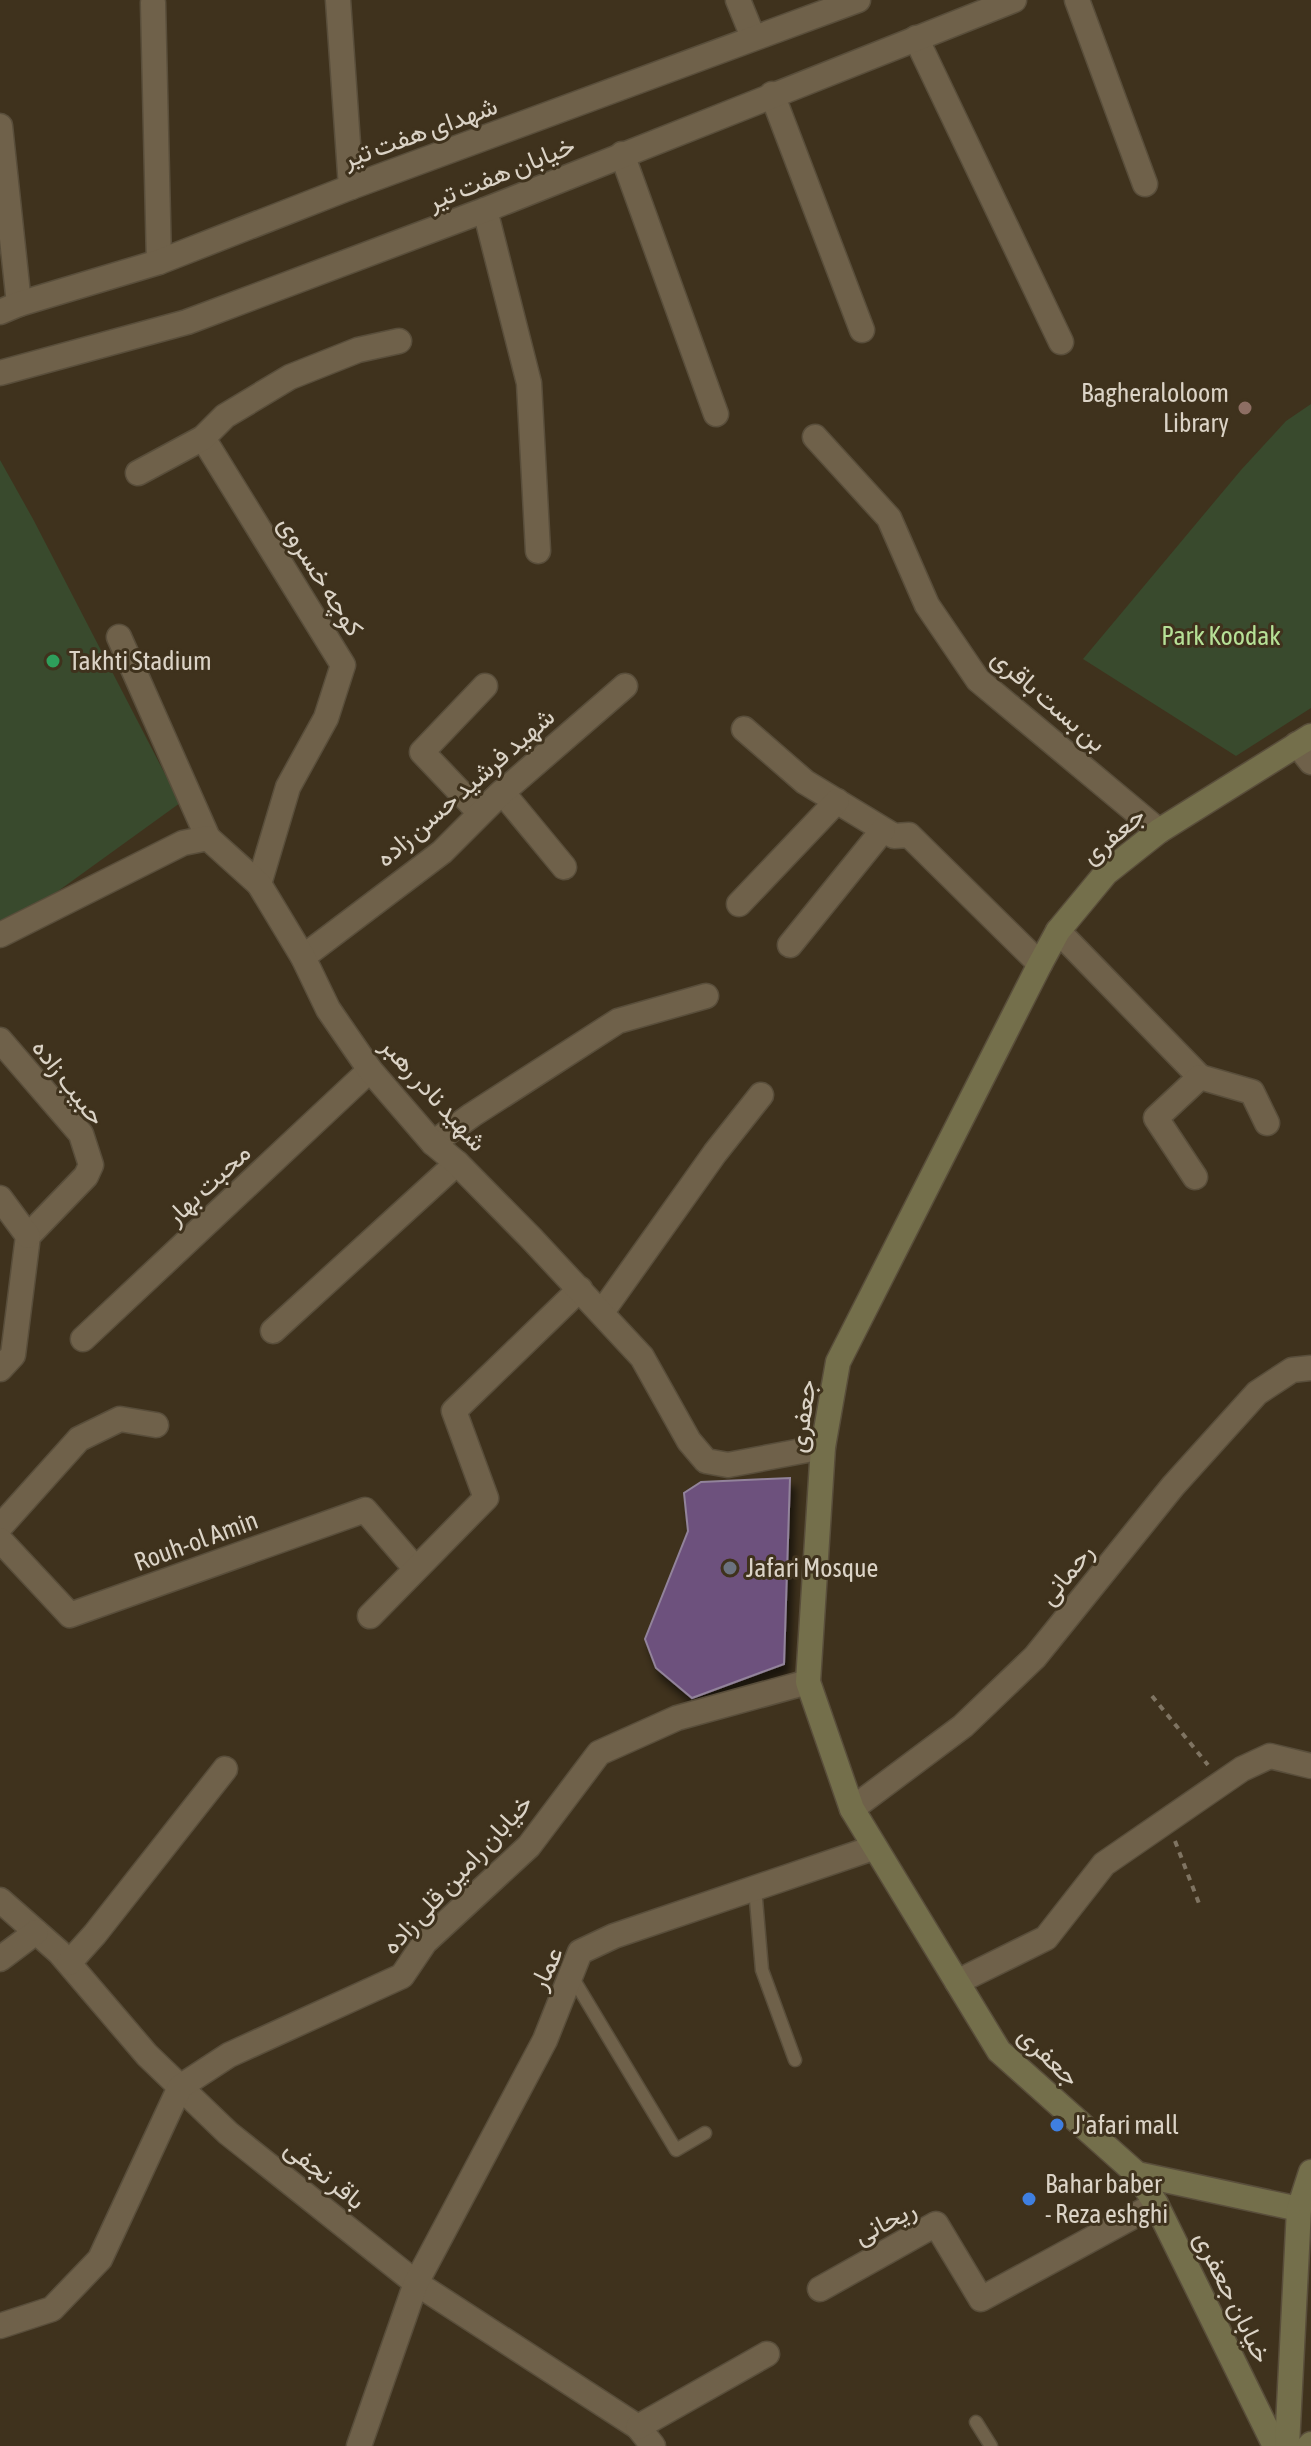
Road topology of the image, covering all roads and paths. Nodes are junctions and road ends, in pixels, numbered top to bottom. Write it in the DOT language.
graph roads {
  1 [pos="338,0"];
  2 [pos="738,0"];
  3 [pos="1014,0"];
  4 [pos="1077,0"];
  5 [pos="853,1"];
  6 [pos="153,3"];
  7 [pos="753,37"];
  8 [pos="916,38"];
  9 [pos="772,94"];
  10 [pos="0,126"];
  11 [pos="622,154"];
  12 [pos="1145,184"];
  13 [pos="351,187"];
  14 [pos="485,210"];
  15 [pos="159,262"];
  16 [pos="9,308"];
  17 [pos="862,330"];
  18 [pos="399,341"];
  19 [pos="1061,342"];
  20 [pos="0,373"];
  21 [pos="716,414"];
  22 [pos="815,437"];
  23 [pos="203,438"];
  24 [pos="138,473"];
  25 [pos="538,551"];
  26 [pos="119,637"];
  27 [pos="485,686"];
  28 [pos="625,686"];
  29 [pos="744,729"];
  30 [pos="1306,747"];
  31 [pos="502,792"];
  32 [pos="837,801"];
  33 [pos="480,813"];
  34 [pos="883,830"];
  35 [pos="1159,831"];
  36 [pos="208,838"];
  37 [pos="564,867"];
  38 [pos="259,884"];
  39 [pos="739,904"];
  40 [pos="1058,931"];
  41 [pos="0,935"];
  42 [pos="790,945"];
  43 [pos="303,957"];
  44 [pos="1040,964"];
  45 [pos="706,996"];
  46 [pos="0,1040"];
  47 [pos="370,1070"];
  48 [pos="1200,1077"];
  49 [pos="761,1095"];
  50 [pos="1267,1123"];
  51 [pos="433,1143"];
  52 [pos="457,1163"];
  53 [pos="1195,1177"];
  54 [pos="0,1198"];
  55 [pos="28,1236"];
  56 [pos="580,1289"];
  57 [pos="602,1312"];
  58 [pos="273,1331"];
  59 [pos="83,1339"];
  60 [pos="1311,1368"];
  61 [pos="0,1369"];
  62 [pos="156,1425"];
  63 [pos="823,1447"];
  64 [pos="0,1527"];
  65 [pos="0,1540"];
  66 [pos="415,1568"];
  67 [pos="370,1616"];
  68 [pos="808,1682"];
  69 [pos="1152,1696"];
  70 [pos="1311,1766"];
  71 [pos="225,1769"];
  72 [pos="1222,1783"];
  73 [pos="852,1809"];
  74 [pos="1166,1820"];
  75 [pos="873,1848"];
  76 [pos="755,1888"];
  77 [pos="0,1900"];
  78 [pos="1200,1906"];
  79 [pos="36,1932"];
  80 [pos="0,1959"];
  81 [pos="69,1963"];
  82 [pos="570,1974"];
  83 [pos="957,1982"];
  84 [pos="795,2060"];
  85 [pos="180,2087"];
  86 [pos="705,2133"];
  87 [pos="1311,2172"];
  88 [pos="1137,2174"];
  89 [pos="1156,2204"];
  90 [pos="1299,2209"];
  91 [pos="416,2283"];
  92 [pos="820,2289"];
  93 [pos="0,2326"];
  94 [pos="767,2354"];
  95 [pos="976,2422"];
  96 [pos="645,2436"];
  97 [pos="359,2446"];
  98 [pos="991,2446"];
  99 [pos="1275,2446"];
  100 [pos="1287,2446"];
  1 -- 13 [label="street"];
  2 -- 7 [label="street"];
  3 -- 8 [label="street, خیابان هفت تیر"];
  4 -- 12 [label="street"];
  5 -- 7 [label="street, شهدای هفت تیر"];
  6 -- 15 [label="street"];
  7 -- 13 [label="street, شهدای هفت تیر"];
  8 -- 9 [label="street, خیابان هفت تیر"];
  8 -- 19 [label="street"];
  9 -- 11 [label="street, خیابان هفت تیر"];
  9 -- 17 [label="street"];
  10 -- 16 [label="street"];
  11 -- 14 [label="street, خیابان هفت تیر"];
  11 -- 21 [label="street"];
  13 -- 15 [label="street, شهدای هفت تیر"];
  14 -- 20 [label="street, خیابان هفت تیر"];
  14 -- 25 [label="street"];
  15 -- 16 [label="street, شهدای هفت تیر"];
  18 -- 23 [label="street"];
  22 -- 35 [label="street, بن بست باقری"];
  23 -- 24 [label="street"];
  23 -- 38 [label="street, کوچه خسروی"];
  26 -- 36 [label="street"];
  27 -- 33 [label="street"];
  28 -- 31 [label="street, شهید فرشید حسن زاده"];
  29 -- 32 [label="street"];
  30 -- 35 [label="main road, جعفری"];
  31 -- 33 [label="street, شهید فرشید حسن زاده"];
  31 -- 37 [label="street"];
  32 -- 34 [label="street"];
  32 -- 39 [label="street"];
  33 -- 43 [label="street, شهید فرشید حسن زاده"];
  34 -- 42 [label="street"];
  34 -- 44 [label="street"];
  35 -- 40 [label="main road, جعفری"];
  36 -- 38 [label="street, شهید نادر رهبر"];
  36 -- 41 [label="street"];
  38 -- 43 [label="street, شهید نادر رهبر"];
  40 -- 44 [label="main road, جعفری"];
  40 -- 48 [label="street"];
  43 -- 47 [label="street, شهید نادر رهبر"];
  44 -- 63 [label="main road, جعفری"];
  45 -- 51 [label="street"];
  46 -- 55 [label="street, حبیب زاده"];
  47 -- 51 [label="street, شهید نادر رهبر"];
  47 -- 59 [label="street, محبت بهار"];
  48 -- 50 [label="street"];
  48 -- 53 [label="street"];
  49 -- 57 [label="street"];
  51 -- 52 [label="street, شهید نادر رهبر"];
  52 -- 56 [label="street, شهید نادر رهبر"];
  52 -- 58 [label="street"];
  54 -- 55 [label="street"];
  55 -- 61 [label="street"];
  56 -- 57 [label="street, شهید نادر رهبر"];
  56 -- 66 [label="street"];
  57 -- 63 [label="street, شهید نادر رهبر"];
  60 -- 73 [label="street, رحمانی"];
  62 -- 64 [label="street"];
  63 -- 68 [label="main road, جعفری"];
  65 -- 66 [label="street, Rouh-ol Amin"];
  66 -- 67 [label="street"];
  68 -- 73 [label="main road, جعفری"];
  68 -- 85 [label="street, خیابان رامین قلی زاده"];
  69 -- 72 [label="path"];
  70 -- 72 [label="street"];
  71 -- 81 [label="street"];
  72 -- 74 [label="street"];
  73 -- 75 [label="main road, جعفری"];
  74 -- 78 [label="path"];
  74 -- 83 [label="street"];
  75 -- 76 [label="street, عمار"];
  75 -- 83 [label="main road, جعفری"];
  76 -- 82 [label="street, عمار"];
  76 -- 84 [label="lane"];
  77 -- 79 [label="street, باقر نجفی"];
  79 -- 80 [label="street"];
  79 -- 81 [label="street, باقر نجفی"];
  81 -- 85 [label="street, باقر نجفی"];
  82 -- 86 [label="lane"];
  82 -- 91 [label="street, عمار"];
  83 -- 88 [label="main road, جعفری"];
  85 -- 91 [label="street, باقر نجفی"];
  85 -- 93 [label="street"];
  87 -- 90 [label="main road"];
  88 -- 89 [label="main road, خیابان جعفری"];
  88 -- 90 [label="main road"];
  89 -- 92 [label="street, ریحانی"];
  89 -- 99 [label="main road, خیابان جعفری"];
  90 -- 100 [label="main road"];
  91 -- 96 [label="street, باقر نجفی"];
  91 -- 97 [label="street, عمار"];
  94 -- 96 [label="street"];
  95 -- 98 [label="lane"];
}
